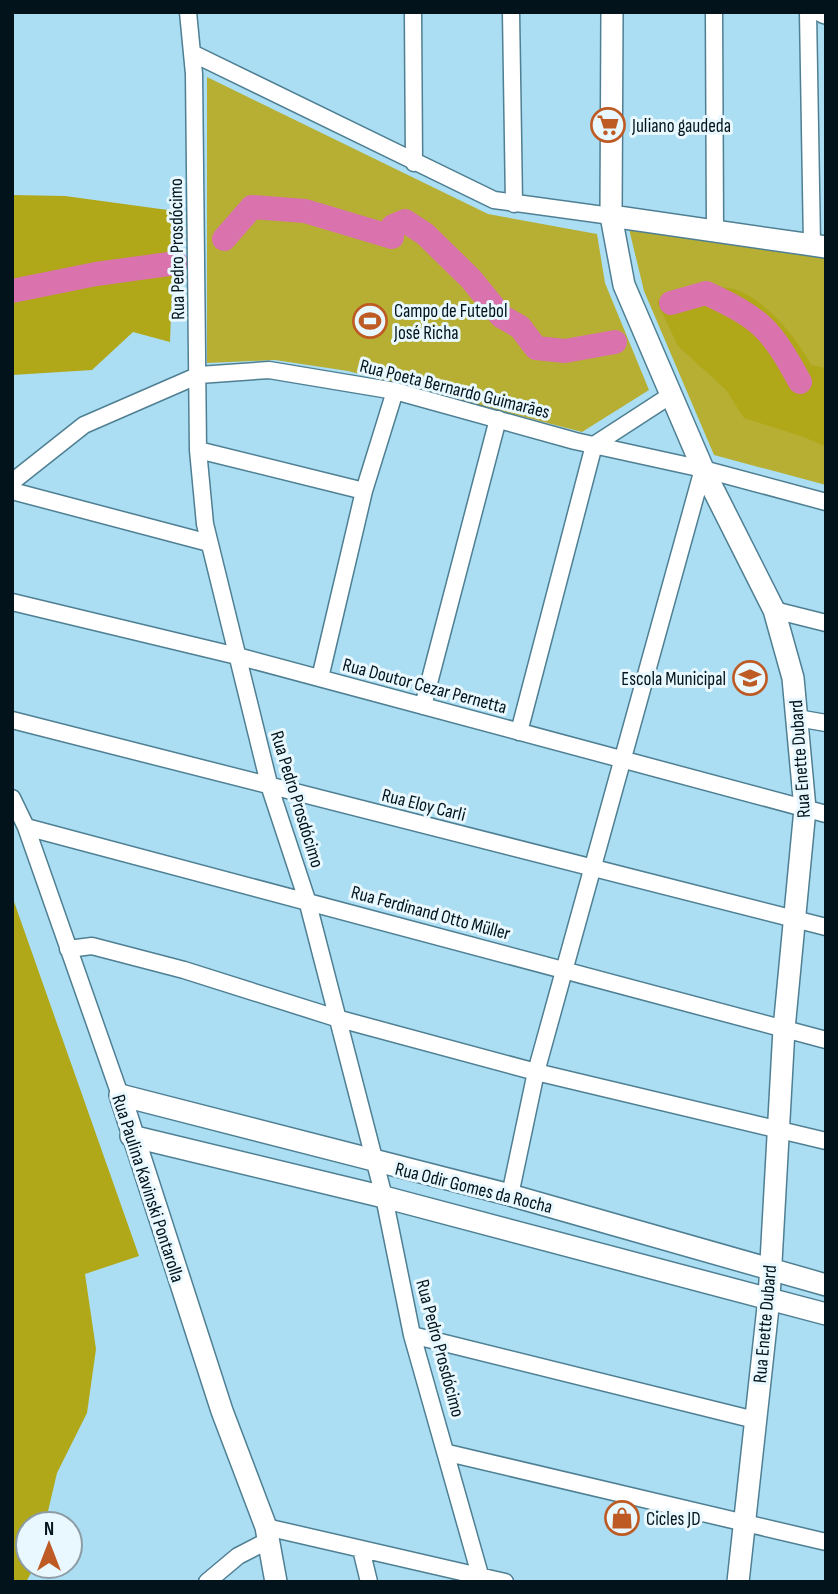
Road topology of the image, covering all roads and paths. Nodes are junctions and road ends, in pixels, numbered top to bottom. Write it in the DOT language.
graph roads {
  1 [pos="188,12"];
  2 [pos="413,12"];
  3 [pos="511,12"];
  4 [pos="612,12"];
  5 [pos="714,12"];
  6 [pos="808,12"];
  7 [pos="192,53"];
  8 [pos="414,163"];
  9 [pos="514,204"];
  10 [pos="611,216"];
  11 [pos="715,231"];
  12 [pos="819,246"];
  13 [pos="199,375"];
  14 [pos="395,391"];
  15 [pos="671,395"];
  16 [pos="498,419"];
  17 [pos="594,445"];
  18 [pos="198,450"];
  19 [pos="704,469"];
  20 [pos="12,482"];
  21 [pos="12,491"];
  22 [pos="364,491"];
  23 [pos="826,502"];
  24 [pos="209,543"];
  25 [pos="12,602"];
  26 [pos="774,610"];
  27 [pos="826,623"];
  28 [pos="237,656"];
  29 [pos="320,678"];
  30 [pos="422,706"];
  31 [pos="797,718"];
  32 [pos="12,720"];
  33 [pos="826,723"];
  34 [pos="519,732"];
  35 [pos="622,760"];
  36 [pos="270,788"];
  37 [pos="12,798"];
  38 [pos="816,812"];
  39 [pos="26,827"];
  40 [pos="592,868"];
  41 [pos="307,900"];
  42 [pos="794,918"];
  43 [pos="826,927"];
  44 [pos="68,949"];
  45 [pos="564,970"];
  46 [pos="336,1018"];
  47 [pos="783,1029"];
  48 [pos="826,1040"];
  49 [pos="536,1072"];
  50 [pos="120,1095"];
  51 [pos="778,1128"];
  52 [pos="131,1136"];
  53 [pos="826,1141"];
  54 [pos="374,1161"];
  55 [pos="510,1195"];
  56 [pos="384,1197"];
  57 [pos="770,1266"];
  58 [pos="826,1284"];
  59 [pos="769,1298"];
  60 [pos="826,1314"];
  61 [pos="412,1335"];
  62 [pos="755,1420"];
  63 [pos="448,1454"];
  64 [pos="744,1522"];
  65 [pos="267,1533"];
  66 [pos="826,1542"];
  67 [pos="361,1549"];
  68 [pos="482,1580"];
  69 [pos="207,1582"];
  70 [pos="276,1582"];
  71 [pos="369,1582"];
  72 [pos="505,1582"];
  73 [pos="738,1582"];
  1 -- 7 [label="street, Rua Pedro Prosdócimo"];
  2 -- 8 [label="street"];
  3 -- 9 [label="street"];
  4 -- 10 [label="street, Rua Enette Dubard"];
  5 -- 11 [label="street"];
  6 -- 12 [label="street"];
  7 -- 8 [label="street"];
  7 -- 13 [label="street, Rua Pedro Prosdócimo"];
  8 -- 9 [label="street"];
  9 -- 10 [label="street"];
  10 -- 11 [label="street"];
  10 -- 15 [label="street, Rua Enette Dubard"];
  11 -- 12 [label="street"];
  13 -- 14 [label="street, Rua Poeta Bernardo Guimarães"];
  13 -- 18 [label="street, Rua Pedro Prosdócimo"];
  13 -- 20 [label="street, Rua Poeta Bernardo Guimarães"];
  14 -- 16 [label="street, Rua Poeta Bernardo Guimarães"];
  14 -- 22 [label="street"];
  15 -- 17 [label="street"];
  15 -- 19 [label="street, Rua Enette Dubard"];
  16 -- 17 [label="street, Rua Poeta Bernardo Guimarães"];
  16 -- 30 [label="street"];
  17 -- 19 [label="street, Rua Poeta Bernardo Guimarães"];
  17 -- 34 [label="street"];
  18 -- 22 [label="street"];
  18 -- 24 [label="street, Rua Pedro Prosdócimo"];
  19 -- 23 [label="street, Rua Poeta Bernardo Guimarães"];
  19 -- 26 [label="street, Rua Enette Dubard"];
  19 -- 35 [label="street"];
  21 -- 24 [label="street"];
  22 -- 29 [label="street"];
  24 -- 28 [label="street, Rua Pedro Prosdócimo"];
  25 -- 28 [label="street, Rua Doutor Cezar Pernetta"];
  26 -- 27 [label="street"];
  26 -- 31 [label="street, Rua Enette Dubard"];
  28 -- 29 [label="street, Rua Doutor Cezar Pernetta"];
  28 -- 36 [label="street, Rua Pedro Prosdócimo"];
  29 -- 30 [label="street, Rua Doutor Cezar Pernetta"];
  30 -- 34 [label="street, Rua Doutor Cezar Pernetta"];
  31 -- 33 [label="street"];
  31 -- 38 [label="street, Rua Enette Dubard"];
  32 -- 36 [label="street, Rua Eloy Carli"];
  34 -- 35 [label="street, Rua Doutor Cezar Pernetta"];
  35 -- 38 [label="street, Rua Doutor Cezar Pernetta"];
  35 -- 40 [label="street"];
  36 -- 40 [label="street, Rua Eloy Carli"];
  36 -- 41 [label="street, Rua Pedro Prosdócimo"];
  37 -- 39 [label="street, Rua Paulina Kavinski Pontarolla"];
  38 -- 42 [label="street, Rua Enette Dubard"];
  39 -- 41 [label="street, Rua Ferdinand Otto Müller"];
  39 -- 44 [label="street, Rua Paulina Kavinski Pontarolla"];
  40 -- 42 [label="street, Rua Eloy Carli"];
  40 -- 45 [label="street"];
  41 -- 45 [label="street, Rua Ferdinand Otto Müller"];
  41 -- 46 [label="street, Rua Pedro Prosdócimo"];
  42 -- 43 [label="street, Rua Eloy Carli"];
  42 -- 47 [label="street, Rua Enette Dubard"];
  44 -- 46 [label="street"];
  44 -- 50 [label="street, Rua Paulina Kavinski Pontarolla"];
  45 -- 47 [label="street, Rua Ferdinand Otto Müller"];
  45 -- 49 [label="street"];
  46 -- 49 [label="street"];
  46 -- 54 [label="street, Rua Pedro Prosdócimo"];
  47 -- 48 [label="street, Rua Ferdinand Otto Müller"];
  47 -- 51 [label="street, Rua Enette Dubard"];
  49 -- 51 [label="street"];
  49 -- 55 [label="street"];
  50 -- 52 [label="street, Rua Paulina Kavinski Pontarolla"];
  50 -- 54 [label="street, Rua Odir Gomes da Rocha"];
  51 -- 53 [label="street"];
  51 -- 57 [label="street, Rua Enette Dubard"];
  52 -- 56 [label="street, Rua Odir Gomes da Rocha"];
  52 -- 65 [label="street, Rua Paulina Kavinski Pontarolla"];
  54 -- 55 [label="street, Rua Odir Gomes da Rocha"];
  54 -- 56 [label="street, Rua Pedro Prosdócimo"];
  55 -- 57 [label="street, Rua Odir Gomes da Rocha"];
  56 -- 59 [label="street, Rua Odir Gomes da Rocha"];
  56 -- 61 [label="street, Rua Pedro Prosdócimo"];
  57 -- 58 [label="street, Rua Odir Gomes da Rocha"];
  57 -- 59 [label="street, Rua Enette Dubard"];
  59 -- 60 [label="street, Rua Odir Gomes da Rocha"];
  59 -- 62 [label="street, Rua Enette Dubard"];
  61 -- 62 [label="street"];
  61 -- 63 [label="street, Rua Pedro Prosdócimo"];
  62 -- 64 [label="street, Rua Enette Dubard"];
  63 -- 64 [label="street"];
  63 -- 68 [label="street, Rua Pedro Prosdócimo"];
  64 -- 66 [label="street"];
  64 -- 73 [label="street, Rua Enette Dubard"];
  65 -- 67 [label="street"];
  65 -- 69 [label="street"];
  65 -- 70 [label="street, Rua Paulina Kavinski Pontarolla"];
  67 -- 68 [label="street"];
  67 -- 71 [label="street"];
  68 -- 72 [label="street"];
}
